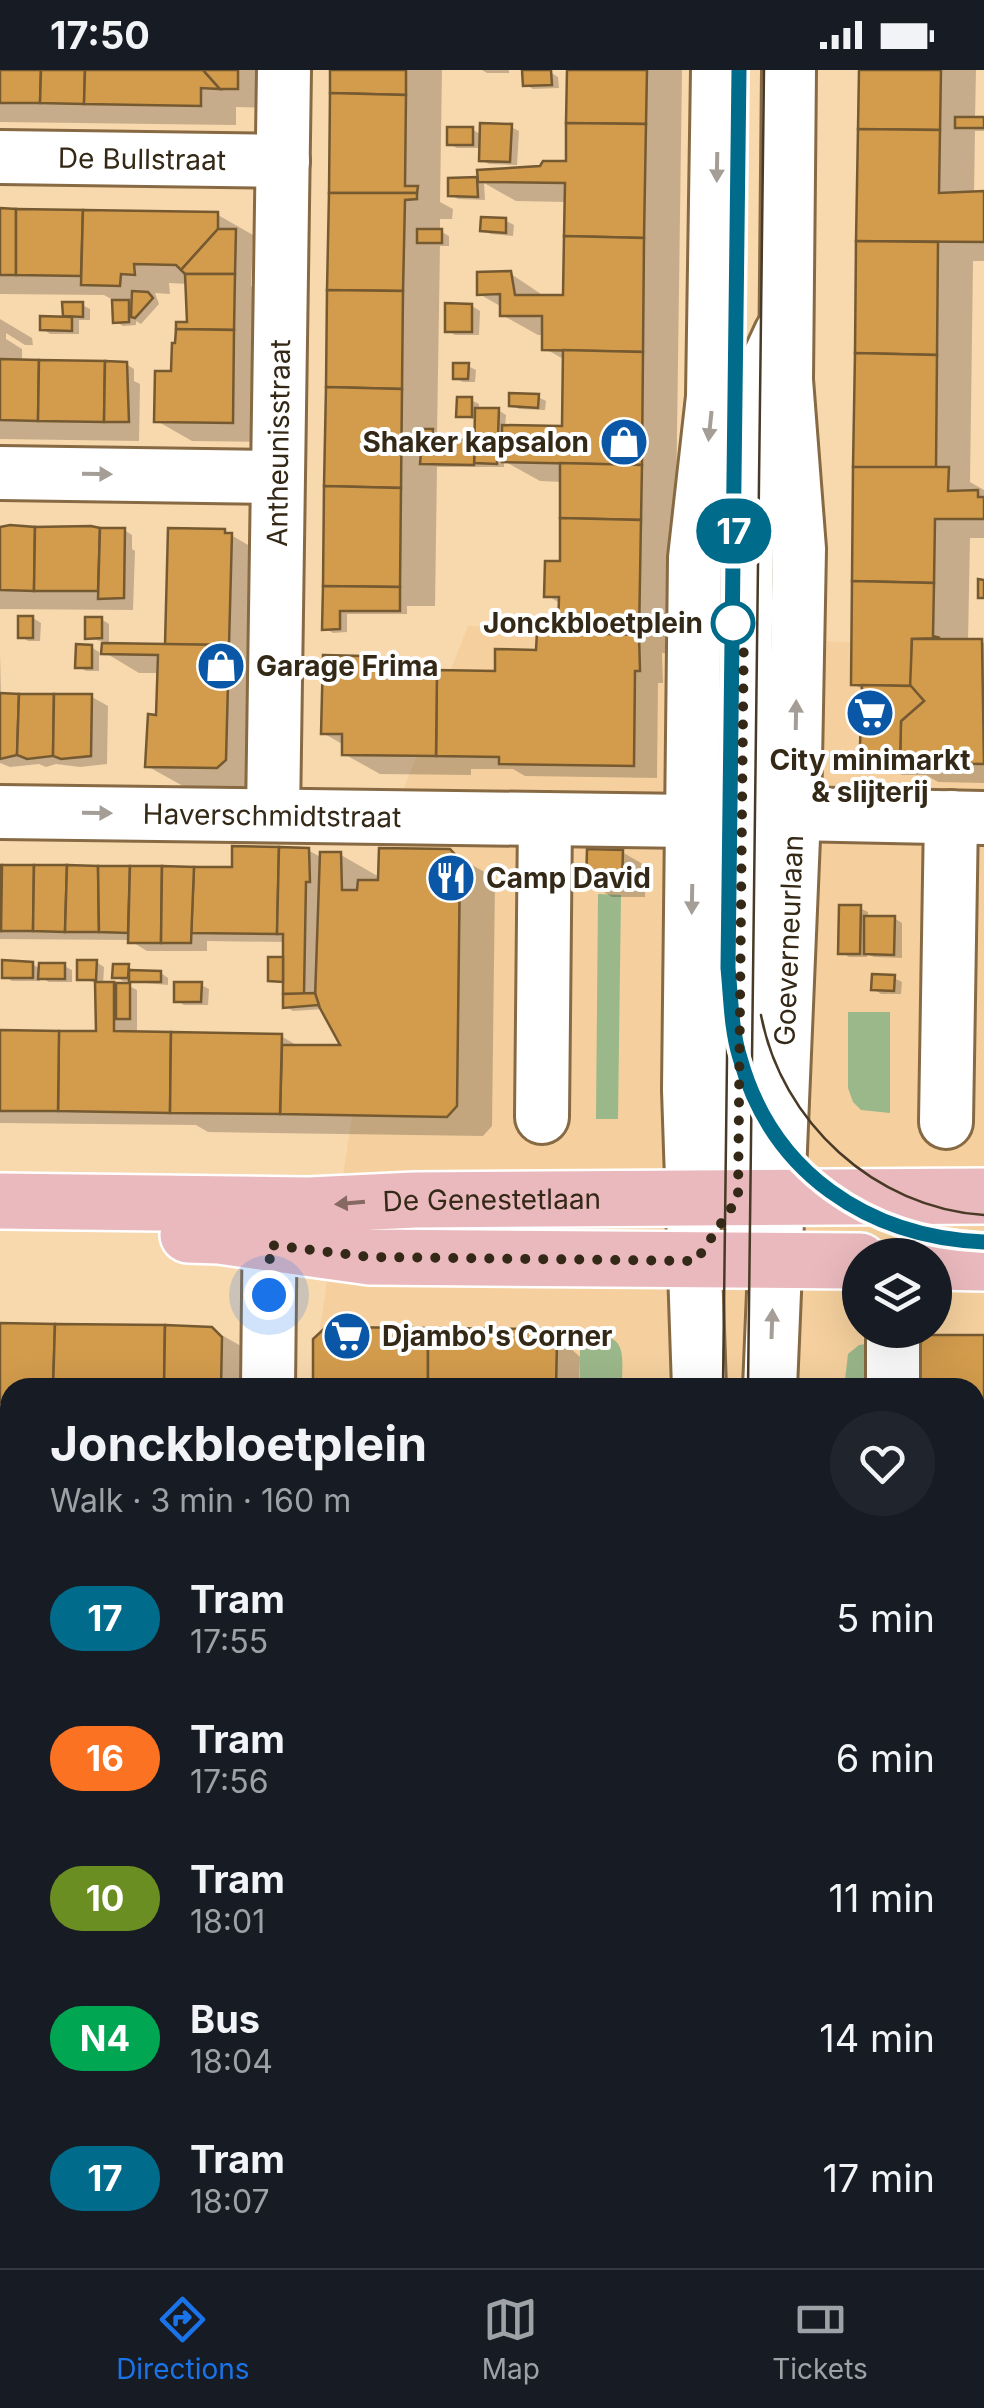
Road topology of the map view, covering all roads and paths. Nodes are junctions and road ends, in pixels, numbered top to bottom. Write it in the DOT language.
graph roads {
  1 [pos="284,70"];
  2 [pos="718,70"];
  3 [pos="789,70"];
  4 [pos="0,157"];
  5 [pos="283,161"];
  6 [pos="786,322"];
  7 [pos="716,328"];
  8 [pos="749,402"];
  9 [pos="0,473"];
  10 [pos="277,477"];
  11 [pos="0,812"];
  12 [pos="794,814"];
  13 [pos="273,815"];
  14 [pos="967,818"];
  15 [pos="545,819"];
  16 [pos="692,820"];
  17 [pos="542,1117"];
  18 [pos="946,1122"];
  19 [pos="984,1196"];
  20 [pos="736,1198"];
  21 [pos="0,1201"];
  22 [pos="270,1225"];
  23 [pos="0,1232"];
  24 [pos="774,1260"];
  25 [pos="696,1261"];
  26 [pos="842,1261"];
  27 [pos="952,1262"];
  28 [pos="984,1263"];
  29 [pos="893,1348"];
  30 [pos="268,1378"];
  31 [pos="699,1378"];
  32 [pos="770,1378"];
  33 [pos="893,1378"];
  1 -- 5 [label="street, Antheunisstraat"];
  2 -- 7 [label="street, Goeverneurlaan, one-way"];
  3 -- 6 [label="street, Goeverneurlaan"];
  4 -- 5 [label="street, De Bullstraat"];
  5 -- 10 [label="street, Antheunisstraat"];
  6 -- 8 [label="street, Goeverneurlaan"];
  12 -- 6 [label="street, Goeverneurlaan, one-way"];
  7 -- 8 [label="street, Goeverneurlaan"];
  7 -- 16 [label="street, Goeverneurlaan, one-way"];
  8 -- 20 [label="street, Goeverneurlaan"];
  9 -- 10 [label="street, one-way"];
  10 -- 13 [label="street, Antheunisstraat"];
  11 -- 13 [label="street, Haverschmidtstraat, one-way"];
  12 -- 14 [label="street"];
  12 -- 20 [label="street, Goeverneurlaan"];
  13 -- 15 [label="street, Haverschmidtstraat"];
  14 -- 18 [label="street"];
  15 -- 16 [label="street"];
  15 -- 17 [label="street"];
  16 -- 20 [label="street, Goeverneurlaan, one-way"];
  19 -- 20 [label="main road, De Genestetlaan"];
  20 -- 22 [label="main road, De Genestetlaan, one-way"];
  20 -- 24 [label="street, Goeverneurlaan"];
  20 -- 25 [label="street"];
  21 -- 22 [label="main road, De Genestetlaan"];
  22 -- 23 [label="main road, De Genestetlaan"];
  22 -- 25 [label="main road, De Genestetlaan"];
  22 -- 30 [label="street"];
  24 -- 25 [label="main road, De Genestetlaan"];
  24 -- 26 [label="main road, De Genestetlaan"];
  32 -- 24 [label="street, Goeverneurlaan, one-way"];
  25 -- 31 [label="street"];
  27 -- 28 [label="main road"];
  29 -- 33 [label="street"];
}
